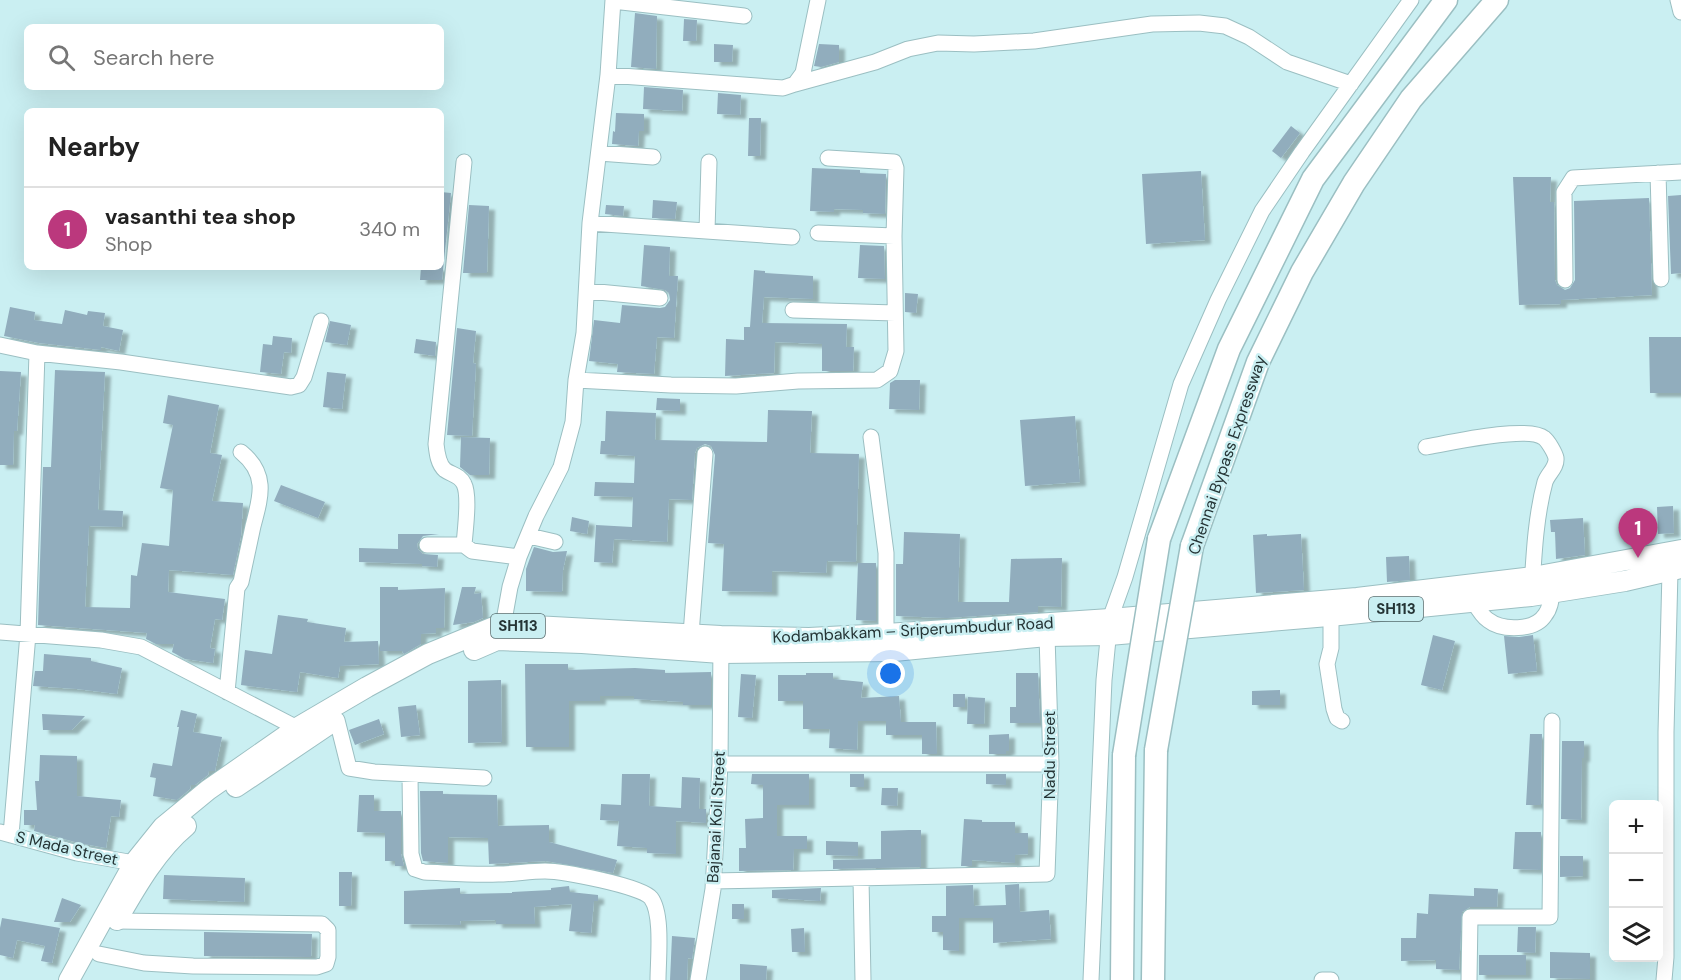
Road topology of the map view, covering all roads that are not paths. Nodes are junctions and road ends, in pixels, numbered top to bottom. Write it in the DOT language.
graph roads {
  1 [pos="818,0"];
  2 [pos="1411,0"];
  3 [pos="1446,0"];
  4 [pos="1497,0"];
  5 [pos="1678,0"];
  6 [pos="613,1"];
  7 [pos="1681,12"];
  8 [pos="744,16"];
  9 [pos="608,75"];
  10 [pos="795,84"];
  11 [pos="1351,84"];
  12 [pos="599,153"];
  13 [pos="653,157"];
  14 [pos="828,158"];
  15 [pos="464,162"];
  16 [pos="709,162"];
  17 [pos="1681,171"];
  18 [pos="1658,173"];
  19 [pos="590,223"];
  20 [pos="707,231"];
  21 [pos="818,233"];
  22 [pos="894,236"];
  23 [pos="792,237"];
  24 [pos="1661,279"];
  25 [pos="1565,280"];
  26 [pos="588,291"];
  27 [pos="660,298"];
  28 [pos="793,310"];
  29 [pos="896,313"];
  30 [pos="321,321"];
  31 [pos="0,345"];
  32 [pos="37,353"];
  33 [pos="576,380"];
  34 [pos="871,437"];
  35 [pos="1426,447"];
  36 [pos="241,452"];
  37 [pos="705,454"];
  38 [pos="529,536"];
  39 [pos="555,542"];
  40 [pos="427,545"];
  41 [pos="464,545"];
  42 [pos="519,557"];
  43 [pos="1674,560"];
  44 [pos="1532,586"];
  45 [pos="1552,593"];
  46 [pos="1474,602"];
  47 [pos="1331,616"];
  48 [pos="503,626"];
  49 [pos="1110,627"];
  50 [pos="0,632"];
  51 [pos="28,634"];
  52 [pos="691,634"];
  53 [pos="886,634"];
  54 [pos="1047,636"];
  55 [pos="721,645"];
  56 [pos="227,693"];
  57 [pos="337,720"];
  58 [pos="1342,721"];
  59 [pos="1552,721"];
  60 [pos="302,733"];
  61 [pos="720,764"];
  62 [pos="1051,764"];
  63 [pos="410,775"];
  64 [pos="484,778"];
  65 [pos="6,834"];
  66 [pos="140,869"];
  67 [pos="1674,878"];
  68 [pos="861,879"];
  69 [pos="713,881"];
  70 [pos="117,921"];
  71 [pos="99,954"];
  72 [pos="69,980"];
  73 [pos="84,980"];
  74 [pos="658,980"];
  75 [pos="698,980"];
  76 [pos="863,980"];
  77 [pos="1090,980"];
  78 [pos="1122,980"];
  79 [pos="1153,980"];
  80 [pos="1322,980"];
  81 [pos="1331,980"];
  82 [pos="1469,980"];
  83 [pos="1664,980"];
  1 -- 10 [label="street"];
  2 -- 11 [label="street"];
  3 -- 78 [label="highway, Chennai Bypass Expressway, bridge"];
  4 -- 79 [label="highway, Chennai Bypass Expressway, bridge"];
  5 -- 7 [label="street"];
  6 -- 8 [label="street"];
  6 -- 9 [label="street"];
  9 -- 10 [label="street"];
  9 -- 12 [label="street"];
  10 -- 11 [label="street"];
  11 -- 49 [label="street"];
  12 -- 13 [label="street"];
  12 -- 19 [label="street"];
  14 -- 22 [label="street"];
  15 -- 41 [label="street"];
  16 -- 20 [label="street"];
  17 -- 18 [label="street"];
  18 -- 24 [label="street"];
  18 -- 25 [label="street"];
  19 -- 20 [label="street"];
  19 -- 26 [label="street"];
  20 -- 23 [label="street"];
  21 -- 22 [label="street"];
  22 -- 29 [label="street"];
  26 -- 27 [label="street"];
  26 -- 33 [label="street"];
  28 -- 29 [label="street"];
  29 -- 33 [label="street"];
  30 -- 32 [label="street"];
  31 -- 32 [label="street"];
  32 -- 51 [label="street"];
  33 -- 38 [label="street"];
  34 -- 53 [label="street"];
  35 -- 44 [label="street"];
  36 -- 56 [label="street"];
  37 -- 52 [label="street"];
  38 -- 39 [label="street"];
  38 -- 42 [label="street"];
  40 -- 41 [label="street"];
  41 -- 42 [label="street"];
  42 -- 48 [label="street"];
  43 -- 44 [label="main road, Kodambakkam – Sriperumbudur Road / SH113"];
  43 -- 45 [label="main road, Kodambakkam – Sriperumbudur Road / SH113"];
  43 -- 67 [label="street"];
  44 -- 45 [label="main road, Kodambakkam – Sriperumbudur Road / SH113"];
  44 -- 46 [label="main road, Kodambakkam – Sriperumbudur Road / SH113"];
  44 -- 49 [label="main road, Kodambakkam – Sriperumbudur Road / SH113"];
  45 -- 46 [label="street"];
  46 -- 47 [label="main road, Kodambakkam – Sriperumbudur Road / SH113"];
  47 -- 49 [label="main road, Kodambakkam – Sriperumbudur Road / SH113"];
  47 -- 58 [label="street"];
  48 -- 52 [label="main road, Kodambakkam – Sriperumbudur Road / SH113"];
  48 -- 60 [label="main road, Kodambakkam – Sriperumbudur Road / SH113"];
  49 -- 53 [label="main road, Kodambakkam – Sriperumbudur Road / SH113"];
  49 -- 54 [label="main road, Kodambakkam – Sriperumbudur Road / SH113"];
  49 -- 77 [label="street"];
  50 -- 51 [label="street"];
  51 -- 56 [label="street"];
  51 -- 65 [label="street"];
  52 -- 55 [label="main road, Kodambakkam – Sriperumbudur Road / SH113"];
  53 -- 55 [label="main road, Kodambakkam – Sriperumbudur Road / SH113"];
  54 -- 55 [label="main road, Kodambakkam – Sriperumbudur Road / SH113"];
  54 -- 62 [label="street, Nadu Street"];
  55 -- 57 [label="main road, Kodambakkam – Sriperumbudur Road / SH113"];
  55 -- 61 [label="street, Bajanai Koil Street"];
  56 -- 60 [label="street"];
  57 -- 60 [label="main road, Kodambakkam – Sriperumbudur Road / SH113"];
  57 -- 63 [label="street"];
  59 -- 82 [label="street"];
  60 -- 66 [label="main road, Kodambakkam – Sriperumbudur Road / SH113"];
  61 -- 62 [label="street"];
  61 -- 69 [label="street, Bajanai Koil Street"];
  62 -- 68 [label="street, Nadu Street"];
  63 -- 64 [label="street"];
  63 -- 74 [label="street"];
  65 -- 66 [label="street, S Mada Street"];
  66 -- 70 [label="main road, Kodambakkam – Sriperumbudur Road / SH113"];
  66 -- 72 [label="main road, Kodambakkam – Sriperumbudur Road / SH113"];
  67 -- 83 [label="street"];
  68 -- 69 [label="street"];
  68 -- 76 [label="street"];
  69 -- 75 [label="street, Bajanai Koil Street"];
  70 -- 71 [label="main road, Kodambakkam – Sriperumbudur Road / SH113"];
  70 -- 71 [label="street"];
  71 -- 73 [label="main road, Kodambakkam – Sriperumbudur Road / SH113"];
  80 -- 81 [label="street"];
}
